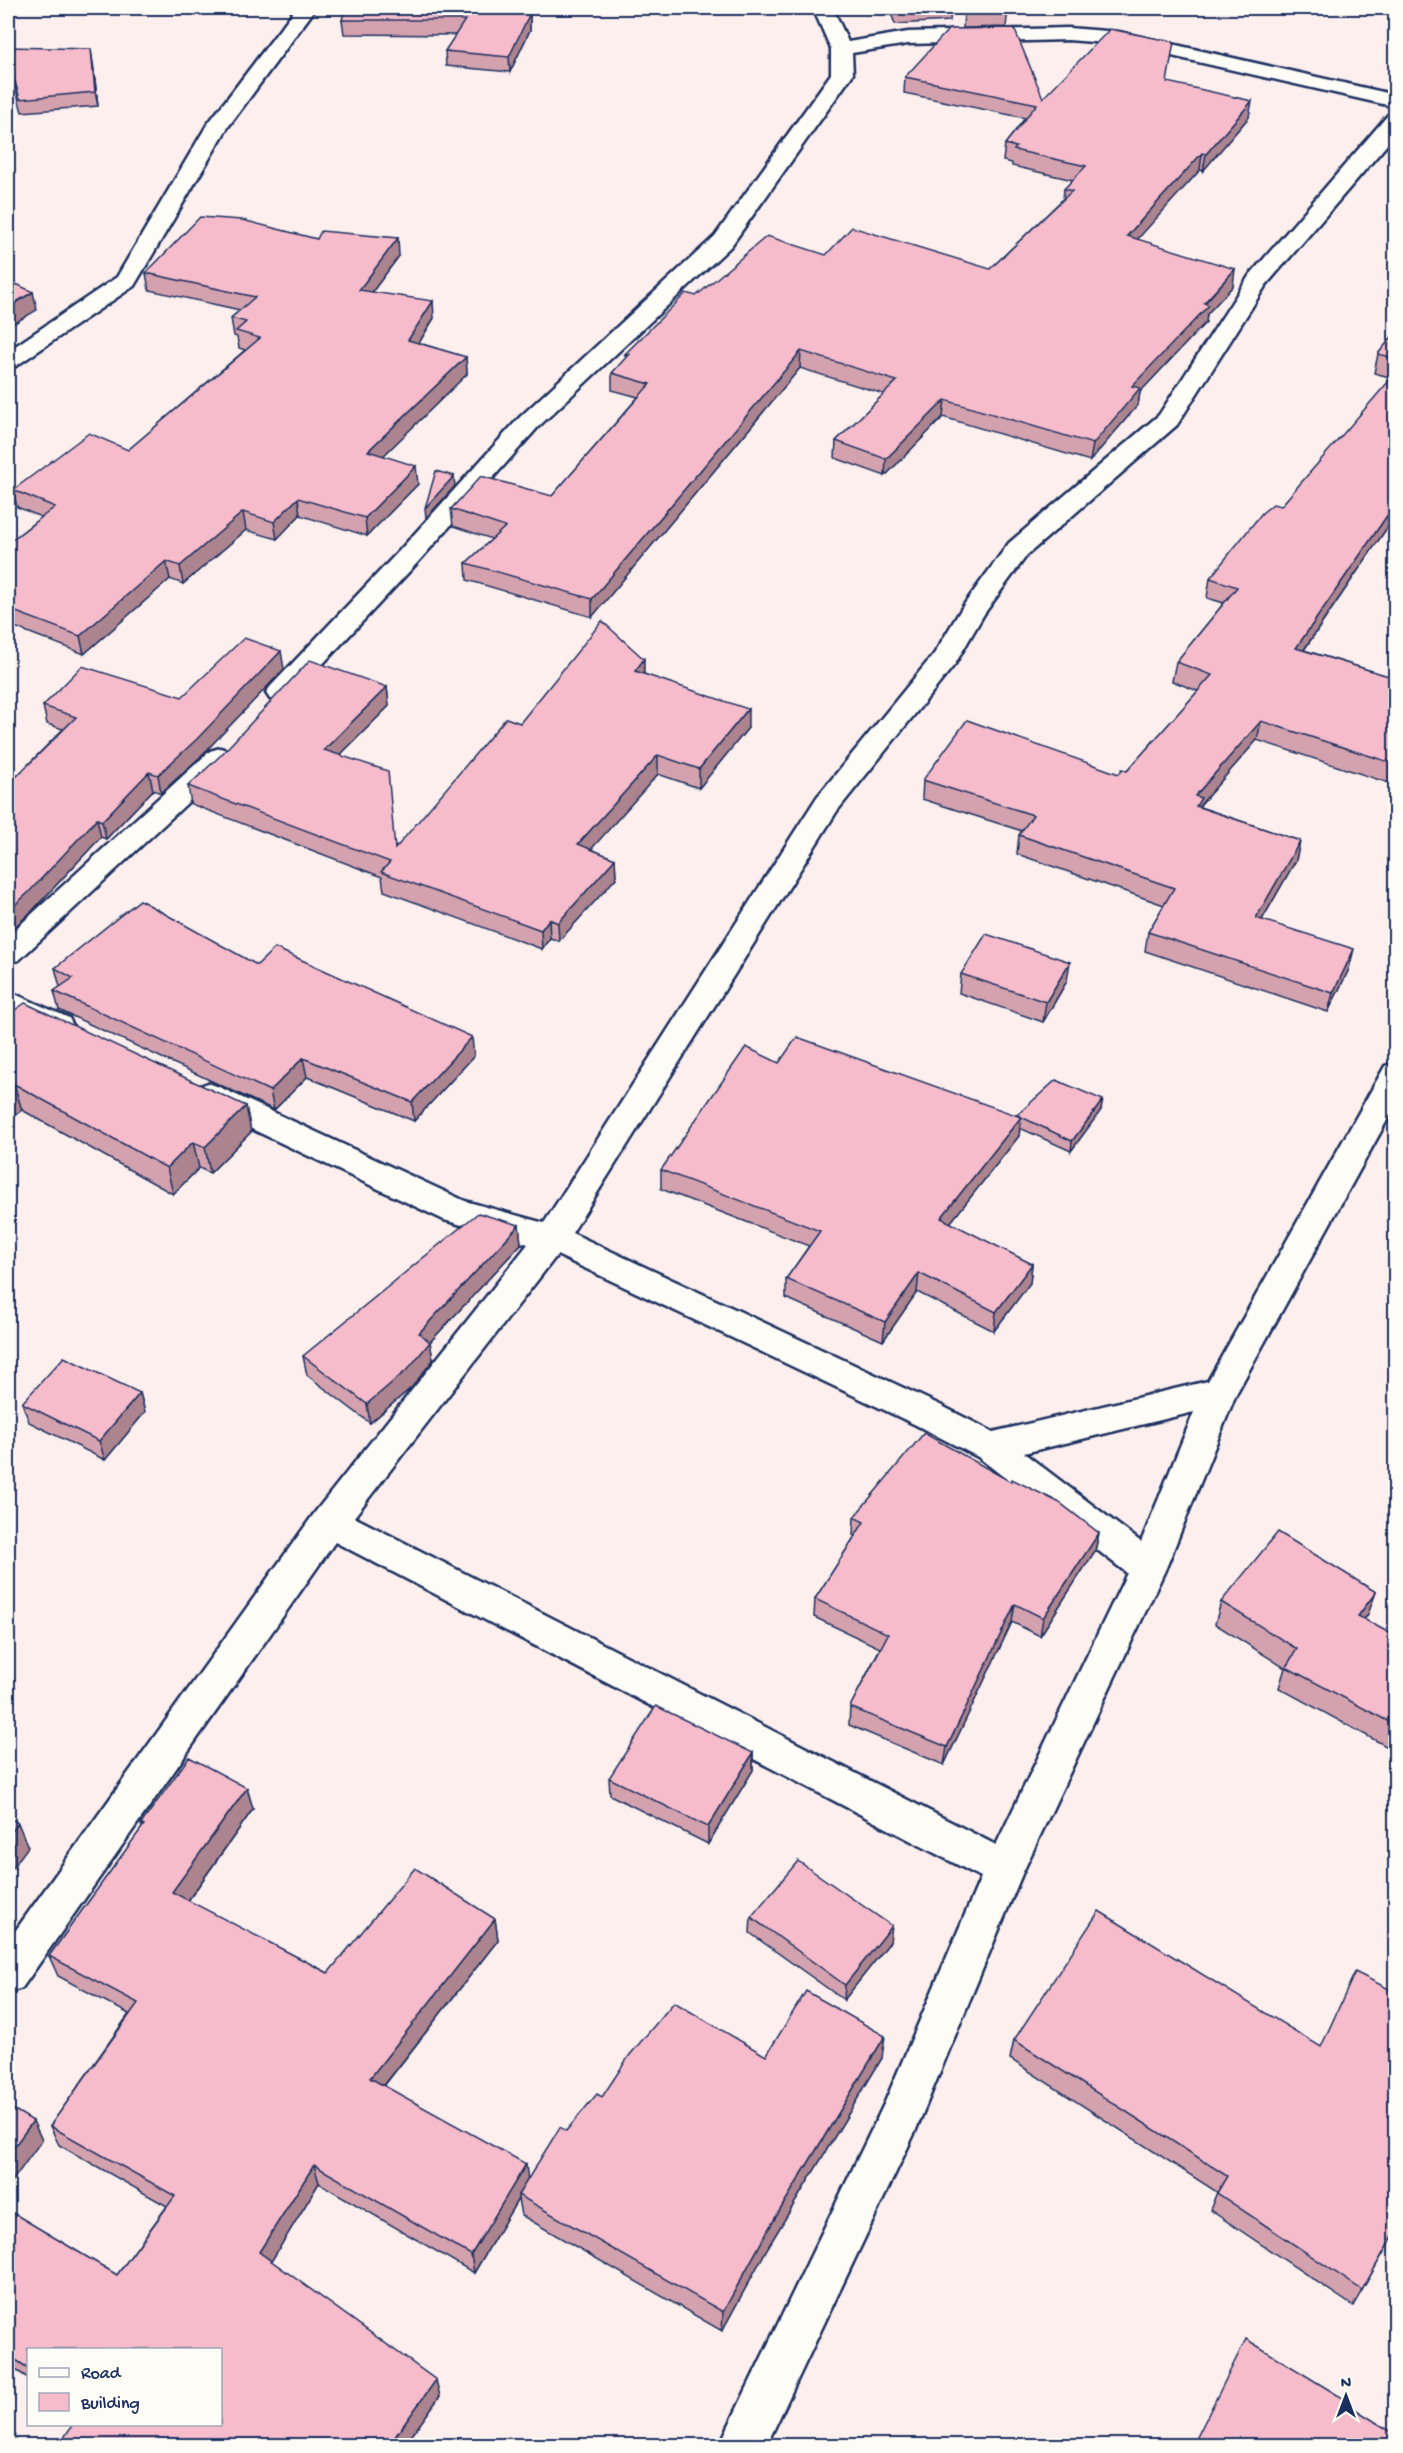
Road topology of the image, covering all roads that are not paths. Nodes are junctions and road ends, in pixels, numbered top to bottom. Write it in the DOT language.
graph roads {
  1 [pos="306,8"];
  2 [pos="823,8"];
  3 [pos="841,49"];
  4 [pos="1395,107"];
  5 [pos="8,361"];
  6 [pos="261,713"];
  7 [pos="237,739"];
  8 [pos="8,953"];
  9 [pos="8,1002"];
  10 [pos="82,1037"];
  11 [pos="1395,1074"];
  12 [pos="179,1081"];
  13 [pos="552,1238"];
  14 [pos="1220,1392"];
  15 [pos="990,1447"];
  16 [pos="328,1522"];
  17 [pos="1148,1568"];
  18 [pos="1004,1869"];
  19 [pos="8,1974"];
  20 [pos="742,2445"];
  1 -- 5 [label="street"];
  2 -- 3 [label="street"];
  3 -- 4 [label="street"];
  3 -- 6 [label="street"];
  4 -- 13 [label="street"];
  7 -- 8 [label="street"];
  9 -- 10 [label="street"];
  11 -- 14 [label="street"];
  12 -- 13 [label="street"];
  13 -- 15 [label="street"];
  13 -- 16 [label="street"];
  14 -- 15 [label="street"];
  14 -- 17 [label="street"];
  15 -- 17 [label="street"];
  16 -- 18 [label="street"];
  16 -- 19 [label="street"];
  17 -- 18 [label="street"];
  18 -- 20 [label="street"];
}
